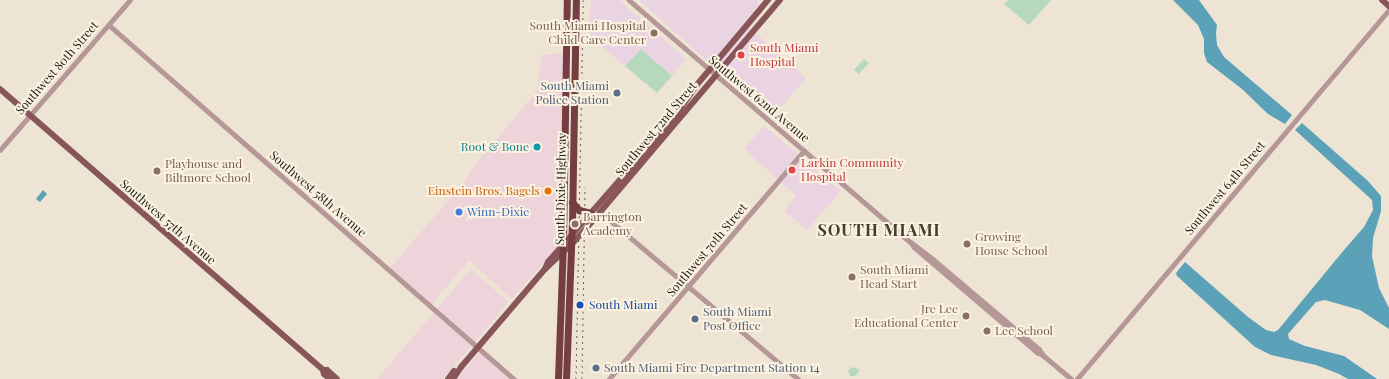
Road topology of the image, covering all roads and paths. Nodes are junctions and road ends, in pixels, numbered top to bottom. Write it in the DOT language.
graph roads {
  1 [pos="130,0"];
  2 [pos="567,0"];
  3 [pos="576,0"];
  4 [pos="629,0"];
  5 [pos="768,0"];
  6 [pos="780,0"];
  7 [pos="1382,0"];
  8 [pos="1389,6"];
  9 [pos="1389,10"];
  10 [pos="108,25"];
  11 [pos="575,40"];
  12 [pos="566,50"];
  13 [pos="575,63"];
  14 [pos="710,70"];
  15 [pos="716,76"];
  16 [pos="0,89"];
  17 [pos="30,115"];
  18 [pos="0,150"];
  19 [pos="804,151"];
  20 [pos="602,200"];
  21 [pos="572,202"];
  22 [pos="591,212"];
  23 [pos="600,212"];
  24 [pos="572,234"];
  25 [pos="567,244"];
  26 [pos="563,253"];
  27 [pos="545,269"];
  28 [pos="688,287"];
  29 [pos="478,347"];
  30 [pos="461,367"];
  31 [pos="323,370"];
  32 [pos="330,379"];
  33 [pos="337,379"];
  34 [pos="448,379"];
  35 [pos="453,379"];
  36 [pos="514,379"];
  37 [pos="558,379"];
  38 [pos="566,379"];
  39 [pos="609,379"];
  40 [pos="798,379"];
  41 [pos="1071,379"];
  42 [pos="1077,379"];
  1 -- 10 [label="street, Southwest 80th Street"];
  2 -- 12 [label="highway, South Dixie Highway"];
  3 -- 11 [label="highway, South Dixie Highway"];
  4 -- 14 [label="street, Southwest 62nd Avenue"];
  5 -- 14 [label="main road, Southwest 72nd Street"];
  6 -- 15 [label="main road, Southwest 72nd Street"];
  7 -- 8 [label="main road"];
  9 -- 42 [label="street, Southwest 64th Street"];
  10 -- 17 [label="street, Southwest 80th Street"];
  10 -- 29 [label="street, Southwest 58th Avenue"];
  11 -- 12 [label="highway"];
  11 -- 13 [label="highway, South Dixie Highway"];
  12 -- 13 [label="highway"];
  12 -- 25 [label="highway, South Dixie Highway"];
  13 -- 21 [label="highway, South Dixie Highway"];
  14 -- 15 [label="street, Southwest 62nd Avenue"];
  14 -- 20 [label="main road, Southwest 72nd Street"];
  15 -- 19 [label="street, Southwest 62nd Avenue"];
  15 -- 23 [label="main road, Southwest 72nd Street"];
  16 -- 17 [label="main road, Southwest 57th Avenue"];
  17 -- 18 [label="street, Southwest 80th Street"];
  17 -- 31 [label="main road, Southwest 57th Avenue"];
  19 -- 28 [label="street, Southwest 70th Street"];
  19 -- 41 [label="street, Southwest 62nd Avenue"];
  20 -- 22 [label="main road, Southwest 72nd Street"];
  20 -- 23 [label="main road"];
  21 -- 22 [label="highway"];
  21 -- 24 [label="highway, South Dixie Highway"];
  22 -- 24 [label="main road, Southwest 72nd Street"];
  23 -- 25 [label="main road, Southwest 72nd Street"];
  23 -- 28 [label="street"];
  24 -- 25 [label="highway, South Dixie Highway"];
  25 -- 26 [label="highway, South Dixie Highway"];
  25 -- 27 [label="main road, Southwest 72nd Street"];
  25 -- 38 [label="highway, South Dixie Highway"];
  26 -- 27 [label="main road, Southwest 72nd Street"];
  26 -- 37 [label="highway, South Dixie Highway"];
  27 -- 29 [label="main road, Southwest 72nd Street"];
  28 -- 39 [label="street, Southwest 70th Street"];
  28 -- 40 [label="street"];
  29 -- 30 [label="main road, Southwest 72nd Street"];
  29 -- 36 [label="street, Southwest 58th Avenue"];
  30 -- 34 [label="main road, Southwest 72nd Street"];
  30 -- 35 [label="main road, Southwest 72nd Street"];
  31 -- 32 [label="main road, Southwest 57th Avenue"];
  31 -- 33 [label="main road, Southwest 57th Avenue"];
}
